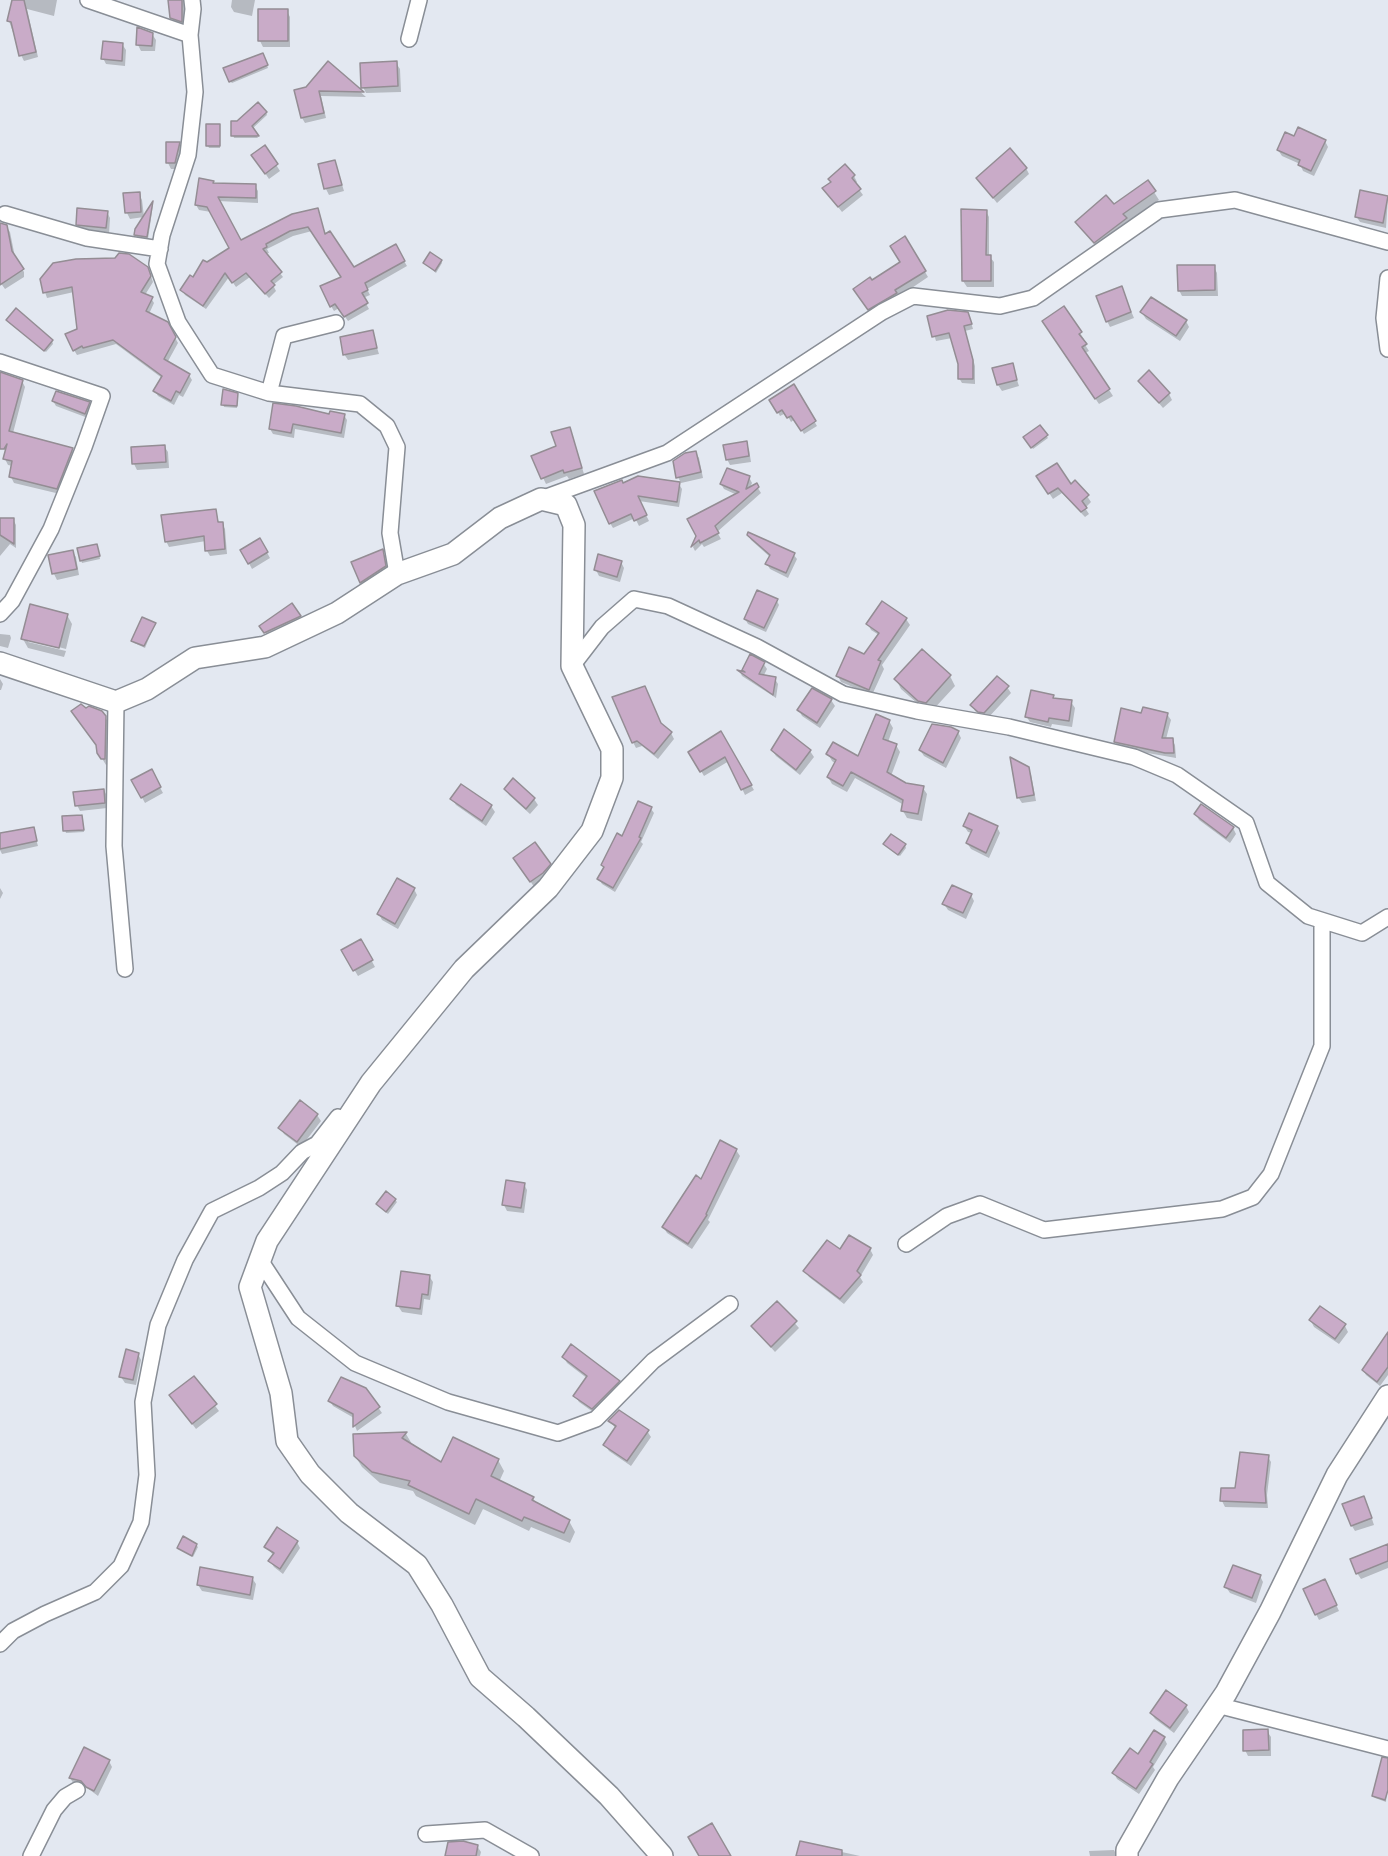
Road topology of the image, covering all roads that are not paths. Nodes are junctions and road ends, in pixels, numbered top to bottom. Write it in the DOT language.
graph roads {
  1 [pos="88,0"];
  2 [pos="192,0"];
  3 [pos="419,0"];
  4 [pos="190,35"];
  5 [pos="410,39"];
  6 [pos="5,214"];
  7 [pos="1388,242"];
  8 [pos="160,249"];
  9 [pos="1388,280"];
  10 [pos="336,323"];
  11 [pos="1388,349"];
  12 [pos="0,362"];
  13 [pos="269,393"];
  14 [pos="541,499"];
  15 [pos="397,574"];
  16 [pos="0,614"];
  17 [pos="0,663"];
  18 [pos="572,666"];
  19 [pos="116,702"];
  20 [pos="1388,917"];
  21 [pos="1322,921"];
  22 [pos="125,969"];
  23 [pos="370,1085"];
  24 [pos="906,1244"];
  25 [pos="260,1260"];
  26 [pos="730,1304"];
  27 [pos="1388,1396"];
  28 [pos="0,1644"];
  29 [pos="1218,1705"];
  30 [pos="1388,1749"];
  31 [pos="78,1790"];
  32 [pos="426,1834"];
  33 [pos="31,1856"];
  34 [pos="531,1856"];
  35 [pos="662,1856"];
  36 [pos="1128,1856"];
  1 -- 4 [label="street"];
  2 -- 4 [label="street"];
  3 -- 5 [label="street"];
  4 -- 8 [label="street"];
  6 -- 8 [label="street"];
  7 -- 14 [label="street"];
  8 -- 13 [label="street"];
  9 -- 11 [label="street"];
  10 -- 13 [label="street"];
  12 -- 16 [label="street"];
  13 -- 15 [label="street"];
  14 -- 15 [label="street"];
  14 -- 18 [label="street"];
  15 -- 19 [label="street"];
  17 -- 19 [label="street"];
  18 -- 21 [label="street"];
  18 -- 23 [label="street"];
  19 -- 22 [label="street"];
  20 -- 21 [label="street"];
  21 -- 24 [label="street"];
  23 -- 25 [label="street"];
  23 -- 28 [label="street"];
  25 -- 26 [label="street"];
  25 -- 35 [label="street"];
  27 -- 29 [label="street"];
  29 -- 30 [label="street"];
  29 -- 36 [label="street"];
  31 -- 33 [label="street"];
  32 -- 34 [label="street"];
}
